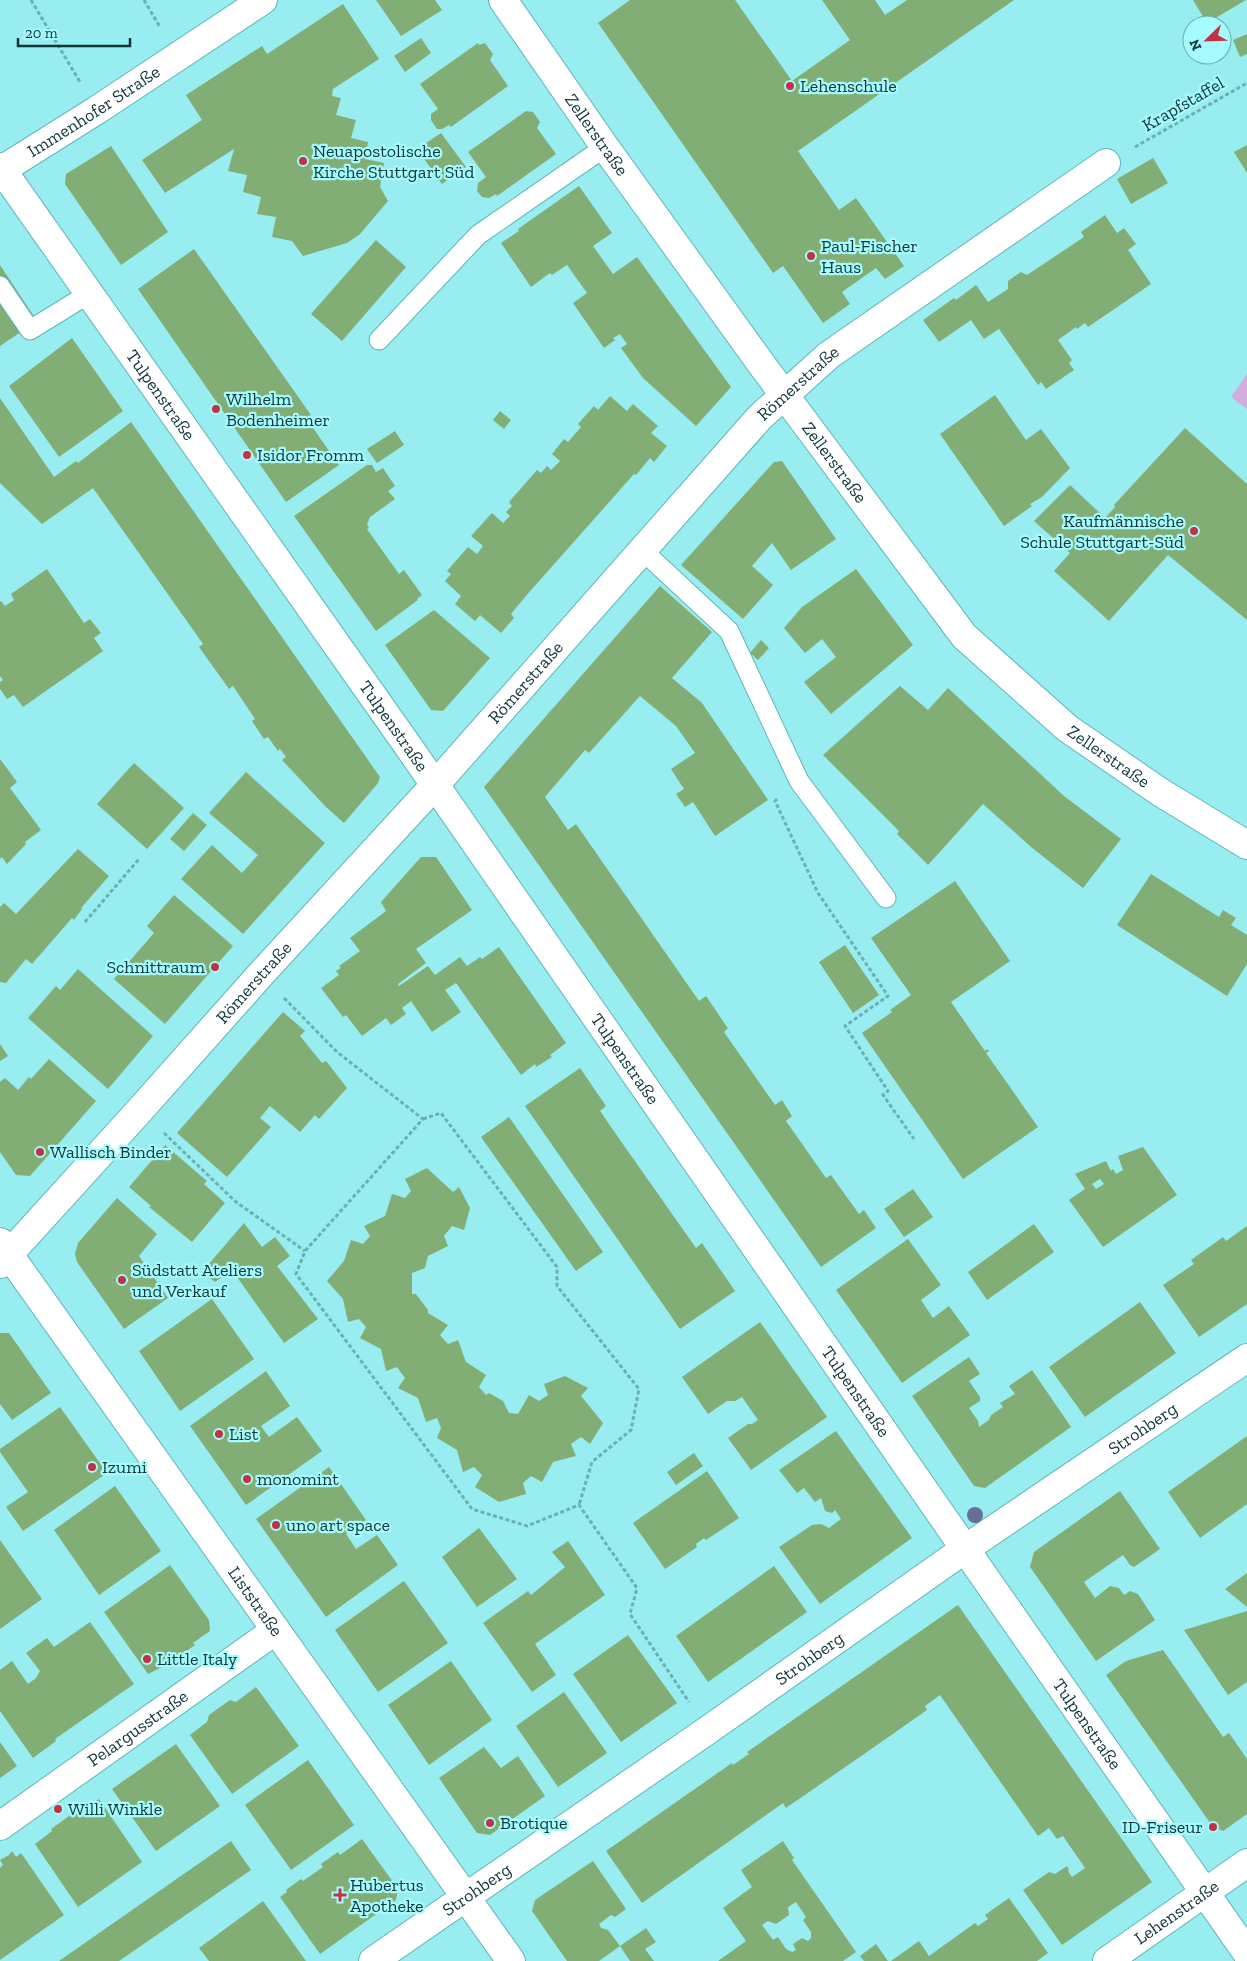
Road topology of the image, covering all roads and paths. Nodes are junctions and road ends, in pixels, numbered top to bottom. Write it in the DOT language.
graph roads {
  1 [pos="31,0"];
  2 [pos="263,0"];
  3 [pos="504,0"];
  4 [pos="1247,83"];
  5 [pos="97,110"];
  6 [pos="605,147"];
  7 [pos="1132,148"];
  8 [pos="1106,163"];
  9 [pos="1,169"];
  10 [pos="0,286"];
  11 [pos="90,293"];
  12 [pos="379,340"];
  13 [pos="784,395"];
  14 [pos="642,550"];
  15 [pos="799,781"];
  16 [pos="435,785"];
  17 [pos="1247,845"];
  18 [pos="139,859"];
  19 [pos="886,898"];
  20 [pos="85,922"];
  21 [pos="261,974"];
  22 [pos="140,1110"];
  23 [pos="423,1120"];
  24 [pos="914,1139"];
  25 [pos="305,1251"];
  26 [pos="3,1254"];
  27 [pos="1247,1358"];
  28 [pos="579,1505"];
  29 [pos="965,1549"];
  30 [pos="276,1630"];
  31 [pos="708,1730"];
  32 [pos="0,1826"];
  33 [pos="1247,1863"];
  34 [pos="1205,1893"];
  35 [pos="465,1897"];
  36 [pos="1247,1952"];
  37 [pos="374,1961"];
  38 [pos="510,1961"];
  39 [pos="1107,1961"];
  1 -- 5 [label="path"];
  2 -- 5 [label="street, Immenhofer Straße"];
  3 -- 6 [label="street, Zellerstraße"];
  4 -- 7 [label="path, Krapfstaffel"];
  5 -- 9 [label="street, Immenhofer Straße"];
  6 -- 12 [label="lane"];
  6 -- 13 [label="street, Zellerstraße"];
  8 -- 13 [label="street, Römerstraße"];
  9 -- 11 [label="street, Tulpenstraße"];
  10 -- 11 [label="lane"];
  11 -- 16 [label="street, Tulpenstraße"];
  13 -- 14 [label="street, Römerstraße"];
  13 -- 17 [label="street, Zellerstraße"];
  14 -- 15 [label="lane"];
  14 -- 16 [label="street, Römerstraße"];
  15 -- 19 [label="lane"];
  15 -- 24 [label="path"];
  16 -- 21 [label="street, Römerstraße"];
  16 -- 29 [label="street, Tulpenstraße"];
  18 -- 20 [label="path"];
  21 -- 22 [label="street, Römerstraße"];
  21 -- 23 [label="path"];
  22 -- 25 [label="path"];
  22 -- 26 [label="street, Römerstraße"];
  23 -- 25 [label="path"];
  23 -- 28 [label="path"];
  25 -- 28 [label="path"];
  26 -- 30 [label="street, Liststraße"];
  27 -- 29 [label="street, Strohberg"];
  28 -- 31 [label="path"];
  29 -- 31 [label="street, Strohberg"];
  29 -- 34 [label="street, Tulpenstraße"];
  30 -- 32 [label="street, Pelargusstraße"];
  30 -- 35 [label="street, Liststraße"];
  31 -- 35 [label="street, Strohberg"];
  33 -- 34 [label="street, Lehenstraße"];
  34 -- 36 [label="street, Tulpenstraße"];
  34 -- 39 [label="street, Lehenstraße"];
  35 -- 37 [label="street, Strohberg"];
  35 -- 38 [label="street, Liststraße"];
}
